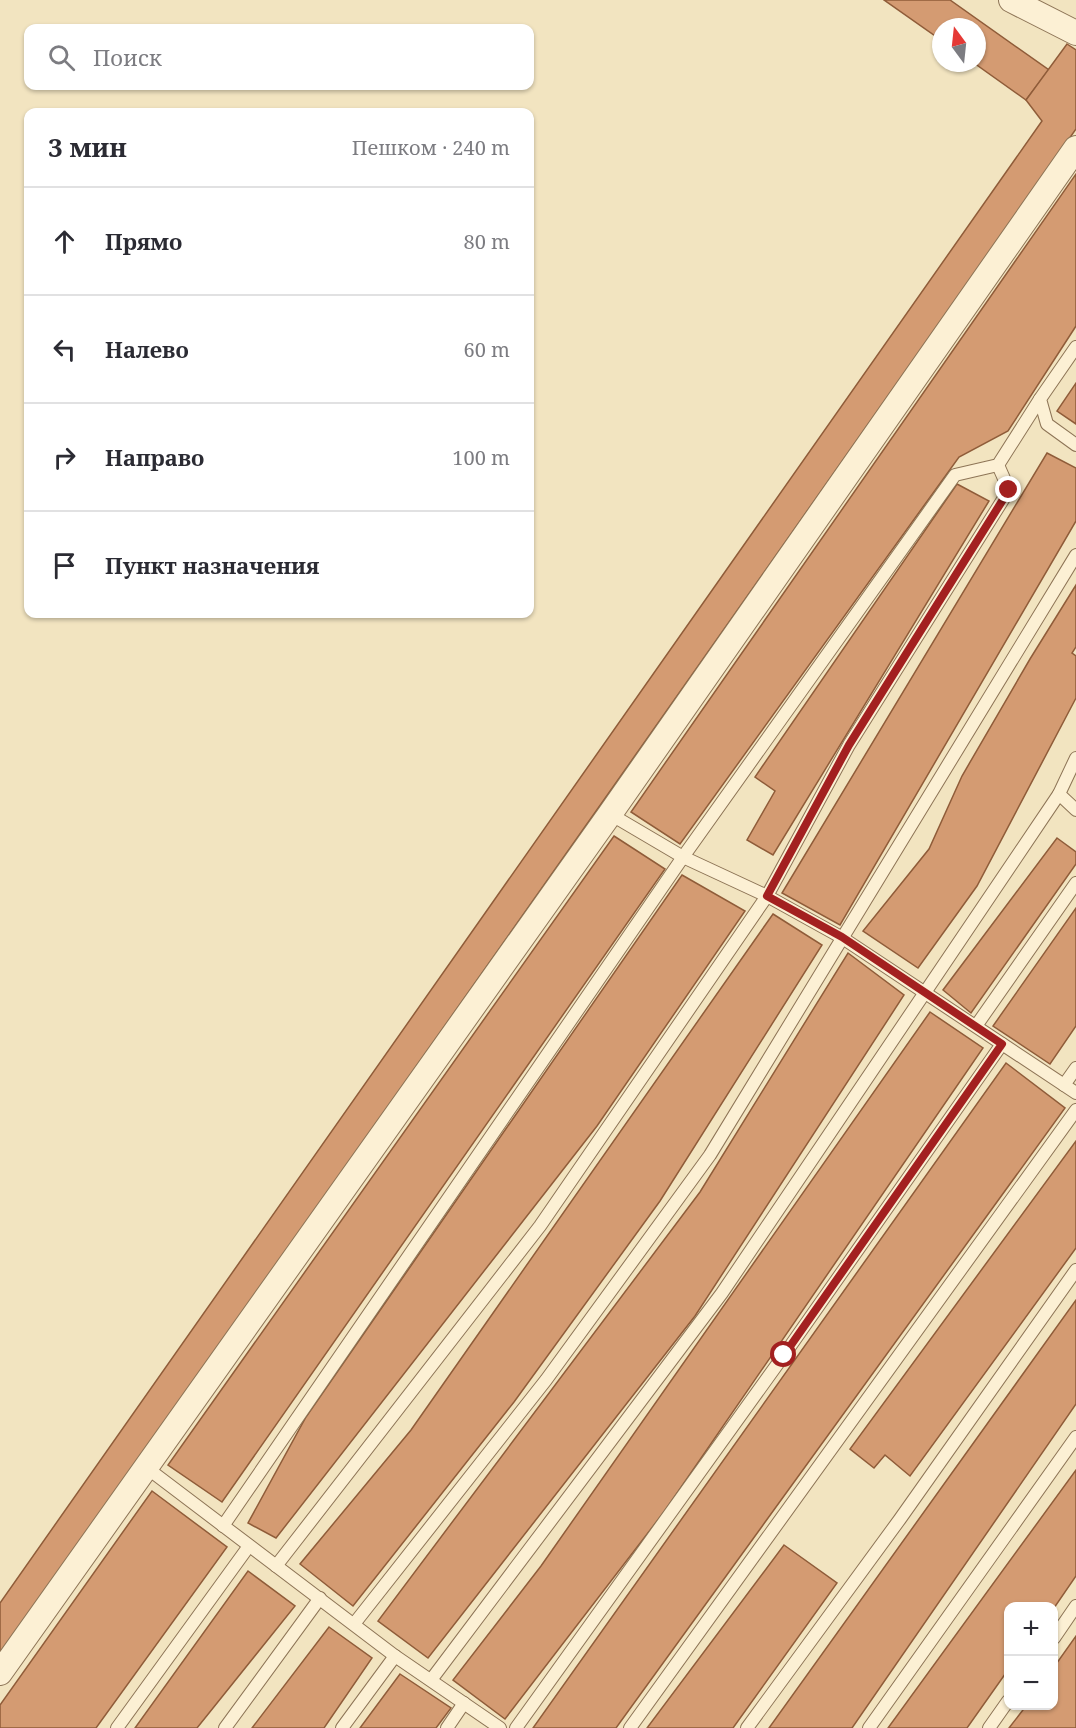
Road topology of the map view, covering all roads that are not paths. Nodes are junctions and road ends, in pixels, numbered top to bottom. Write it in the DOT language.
graph roads {
  1 [pos="1011,0"];
  2 [pos="1076,33"];
  3 [pos="1076,148"];
  4 [pos="1076,347"];
  5 [pos="1040,399"];
  6 [pos="1076,445"];
  7 [pos="998,465"];
  8 [pos="1076,555"];
  9 [pos="1076,758"];
  10 [pos="1059,794"];
  11 [pos="1076,810"];
  12 [pos="610,814"];
  13 [pos="683,857"];
  14 [pos="1076,883"];
  15 [pos="767,896"];
  16 [pos="842,937"];
  17 [pos="924,992"];
  18 [pos="976,1026"];
  19 [pos="1002,1044"];
  20 [pos="1076,1068"];
  21 [pos="1064,1085"];
  22 [pos="1076,1093"];
  23 [pos="1076,1110"];
  24 [pos="1076,1270"];
  25 [pos="1076,1437"];
  26 [pos="147,1468"];
  27 [pos="224,1526"];
  28 [pos="249,1546"];
  29 [pos="276,1566"];
  30 [pos="320,1598"];
  31 [pos="1076,1606"];
  32 [pos="354,1624"];
  33 [pos="1058,1631"];
  34 [pos="395,1656"];
  35 [pos="0,1673"];
  36 [pos="431,1680"];
  37 [pos="464,1702"];
  38 [pos="1004,1707"];
  39 [pos="117,1728"];
  40 [pos="225,1728"];
  41 [pos="342,1728"];
  42 [pos="447,1728"];
  43 [pos="500,1728"];
  44 [pos="516,1728"];
  45 [pos="630,1728"];
  46 [pos="747,1728"];
  47 [pos="869,1728"];
  48 [pos="989,1728"];
  1 -- 2 [label="street"];
  3 -- 12 [label="street"];
  4 -- 5 [label="lane"];
  5 -- 6 [label="lane"];
  5 -- 7 [label="lane"];
  7 -- 13 [label="lane"];
  7 -- 15 [label="lane"];
  8 -- 16 [label="lane"];
  9 -- 10 [label="lane"];
  10 -- 11 [label="lane"];
  10 -- 17 [label="lane"];
  12 -- 13 [label="lane"];
  12 -- 26 [label="street"];
  13 -- 15 [label="lane"];
  13 -- 27 [label="lane"];
  14 -- 18 [label="lane"];
  15 -- 16 [label="lane"];
  15 -- 29 [label="lane"];
  16 -- 17 [label="lane"];
  16 -- 32 [label="lane"];
  17 -- 18 [label="lane"];
  17 -- 36 [label="lane"];
  18 -- 19 [label="lane"];
  19 -- 21 [label="lane"];
  19 -- 44 [label="lane"];
  20 -- 21 [label="lane"];
  21 -- 22 [label="lane"];
  23 -- 45 [label="lane"];
  24 -- 46 [label="lane"];
  25 -- 47 [label="lane"];
  26 -- 27 [label="lane"];
  26 -- 35 [label="street"];
  27 -- 28 [label="lane"];
  28 -- 29 [label="lane"];
  28 -- 39 [label="lane"];
  29 -- 30 [label="lane"];
  30 -- 32 [label="lane"];
  30 -- 40 [label="lane"];
  31 -- 33 [label="lane"];
  32 -- 34 [label="lane"];
  34 -- 36 [label="lane"];
  34 -- 41 [label="lane"];
  36 -- 37 [label="lane"];
  37 -- 42 [label="lane"];
  37 -- 43 [label="lane"];
  38 -- 48 [label="lane"];
}
